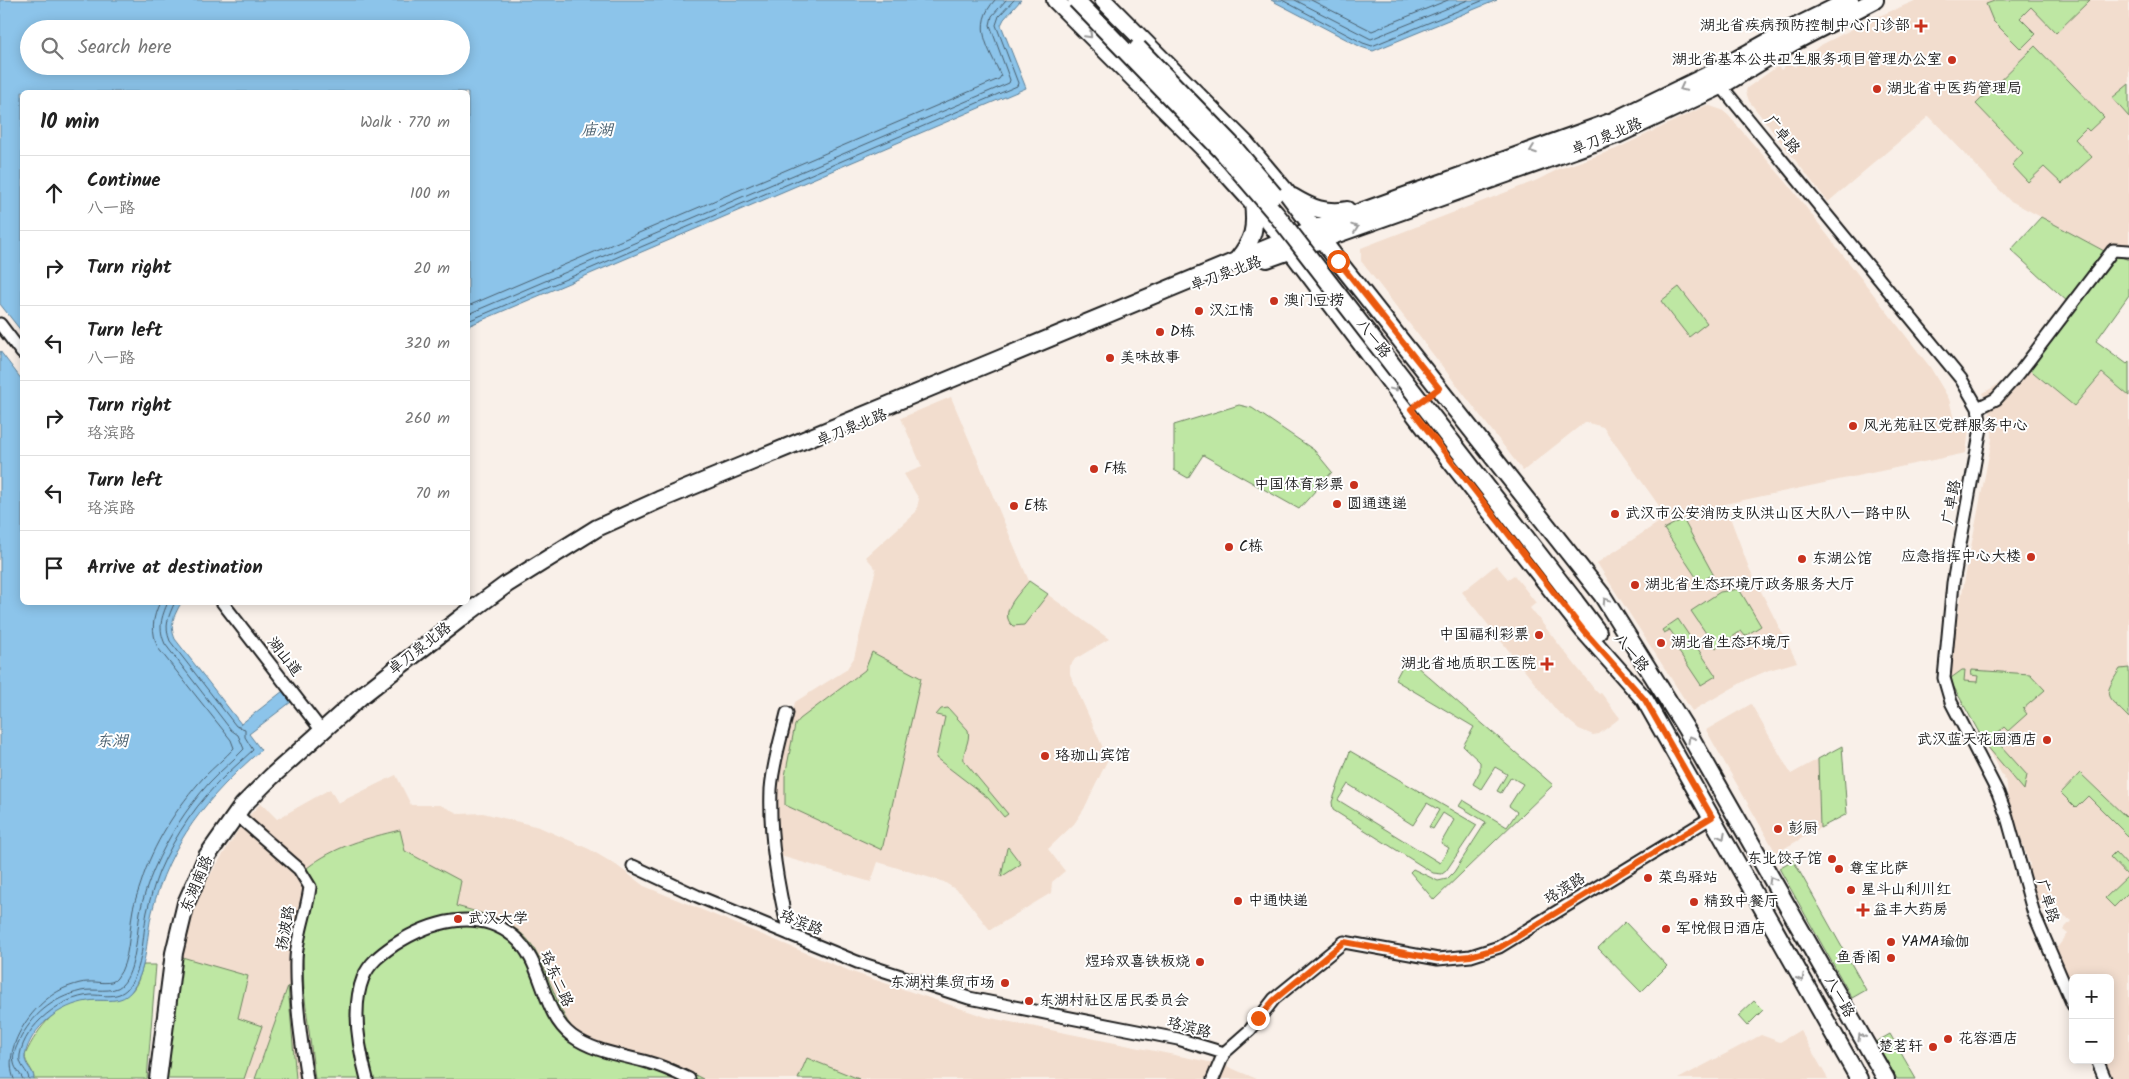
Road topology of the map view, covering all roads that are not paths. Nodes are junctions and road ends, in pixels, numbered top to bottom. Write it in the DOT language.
graph roads {
  1 [pos="1055,0"];
  2 [pos="1076,0"];
  3 [pos="1090,0"];
  4 [pos="1103,0"];
  5 [pos="1850,0"];
  6 [pos="1875,0"];
  7 [pos="1716,80"];
  8 [pos="1287,193"];
  9 [pos="1248,196"];
  10 [pos="1384,202"];
  11 [pos="1317,235"];
  12 [pos="1289,246"];
  13 [pos="2129,252"];
  14 [pos="1236,260"];
  15 [pos="0,324"];
  16 [pos="20,350"];
  17 [pos="1439,388"];
  18 [pos="1978,408"];
  19 [pos="1411,409"];
  20 [pos="574,544"];
  21 [pos="1577,596"];
  22 [pos="224,605"];
  23 [pos="1656,682"];
  24 [pos="1645,700"];
  25 [pos="787,713"];
  26 [pos="322,731"];
  27 [pos="236,814"];
  28 [pos="1712,817"];
  29 [pos="633,866"];
  30 [pos="789,934"];
  31 [pos="2069,996"];
  32 [pos="1224,1053"];
  33 [pos="2099,1064"];
  34 [pos="158,1079"];
  35 [pos="307,1079"];
  36 [pos="367,1079"];
  37 [pos="689,1079"];
  38 [pos="1213,1079"];
  39 [pos="1859,1079"];
  40 [pos="1886,1079"];
  41 [pos="2105,1079"];
  1 -- 9 [label="main road, 八一路, one-way"];
  2 -- 21 [label="main road, 八一路, bridge"];
  3 -- 21 [label="main road, 八一路, bridge"];
  4 -- 8 [label="main road, 八一路"];
  5 -- 7 [label="main road, 卓刀泉北路"];
  6 -- 7 [label="main road, 卓刀泉北路"];
  7 -- 10 [label="main road, 卓刀泉北路, one-way"];
  11 -- 7 [label="main road, 卓刀泉北路, one-way"];
  7 -- 18 [label="street, 广卓路"];
  8 -- 10 [label="main road"];
  8 -- 11 [label="main road, 八一路"];
  9 -- 12 [label="main road, 八一路"];
  9 -- 14 [label="main road"];
  10 -- 11 [label="main road, 卓刀泉北路"];
  11 -- 12 [label="main road, 卓刀泉北路"];
  11 -- 17 [label="main road, 八一路"];
  12 -- 14 [label="main road, 卓刀泉北路"];
  12 -- 19 [label="main road, 八一路, one-way"];
  12 -- 20 [label="main road, 卓刀泉北路"];
  13 -- 18 [label="street"];
  14 -- 20 [label="main road, 卓刀泉北路"];
  15 -- 16 [label="street"];
  17 -- 19 [label="main road"];
  23 -- 17 [label="main road, 八一路, one-way"];
  18 -- 31 [label="street, 广卓路"];
  19 -- 24 [label="main road, 八一路"];
  20 -- 26 [label="main road, 卓刀泉北路"];
  21 -- 23 [label="main road, 八一路"];
  21 -- 24 [label="main road, 八一路"];
  22 -- 26 [label="street, 湖山道"];
  40 -- 23 [label="main road, 八一路, one-way"];
  24 -- 28 [label="main road, 八一路"];
  25 -- 30 [label="street"];
  26 -- 27 [label="main road, 东湖南路"];
  27 -- 34 [label="main road, 东湖南路"];
  27 -- 35 [label="street, 扬波路"];
  28 -- 32 [label="street, 珞滨路"];
  28 -- 39 [label="main road, 八一路, one-way"];
  29 -- 30 [label="street, 珞滨路"];
  30 -- 32 [label="street, 珞滨路"];
  32 -- 38 [label="street"];
  33 -- 41 [label="street"];
  36 -- 37 [label="street, 珞东二路"];
}
